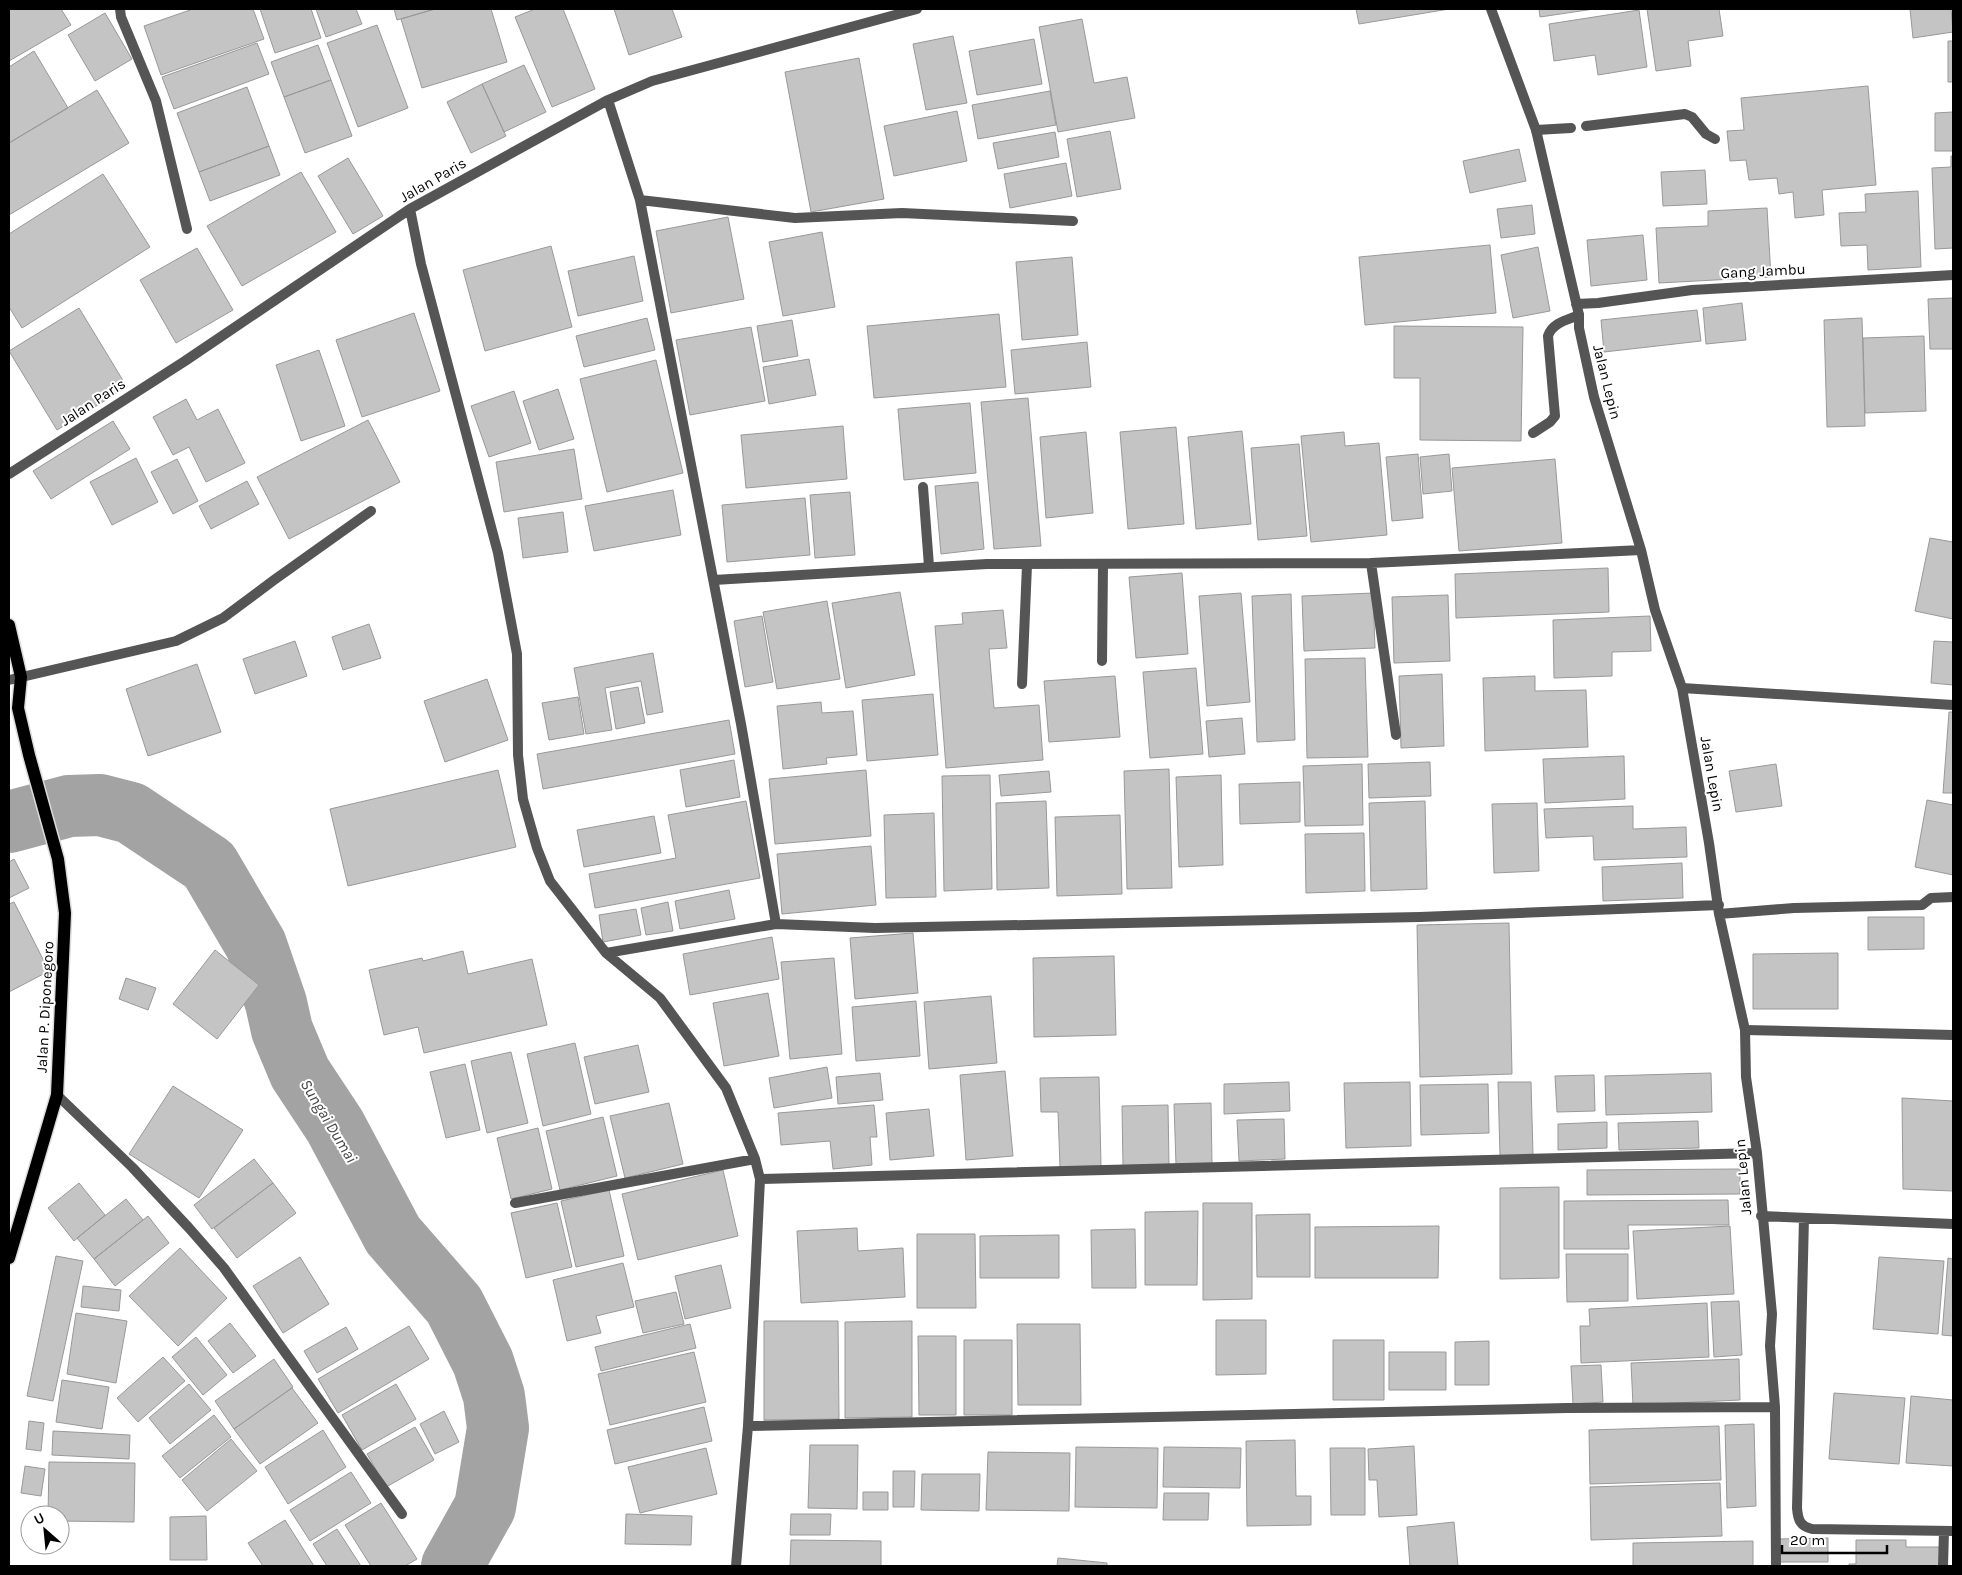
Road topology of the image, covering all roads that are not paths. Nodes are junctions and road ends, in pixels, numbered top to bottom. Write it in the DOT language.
graph roads {
  1 [pos="120,9"];
  2 [pos="917,9"];
  3 [pos="1491,9"];
  4 [pos="608,100"];
  5 [pos="1586,126"];
  6 [pos="1571,128"];
  7 [pos="1536,130"];
  8 [pos="1715,139"];
  9 [pos="640,200"];
  10 [pos="410,210"];
  11 [pos="1073,221"];
  12 [pos="187,229"];
  13 [pos="1953,275"];
  14 [pos="1576,304"];
  15 [pos="1580,315"];
  16 [pos="1533,433"];
  17 [pos="9,474"];
  18 [pos="923,487"];
  19 [pos="371,511"];
  20 [pos="1641,550"];
  21 [pos="1371,563"];
  22 [pos="1027,565"];
  23 [pos="1103,565"];
  24 [pos="929,566"];
  25 [pos="714,580"];
  26 [pos="9,625"];
  27 [pos="1102,661"];
  28 [pos="15,678"];
  29 [pos="1022,684"];
  30 [pos="1682,688"];
  31 [pos="9,697"];
  32 [pos="1953,705"];
  33 [pos="18,708"];
  34 [pos="1396,735"];
  35 [pos="1953,898"];
  36 [pos="1719,909"];
  37 [pos="776,924"];
  38 [pos="606,953"];
  39 [pos="1745,1030"];
  40 [pos="1953,1035"];
  41 [pos="56,1095"];
  42 [pos="1757,1153"];
  43 [pos="755,1159"];
  44 [pos="760,1179"];
  45 [pos="515,1203"];
  46 [pos="1762,1216"];
  47 [pos="1804,1218"];
  48 [pos="1953,1224"];
  49 [pos="9,1258"];
  50 [pos="1775,1407"];
  51 [pos="748,1426"];
  52 [pos="402,1514"];
  53 [pos="1949,1531"];
  54 [pos="736,1566"];
  55 [pos="1776,1566"];
  56 [pos="1943,1566"];
  1 -- 12 [label="street"];
  2 -- 4 [label="street, Jalan Paris"];
  3 -- 7 [label="street, Jalan Lepin"];
  4 -- 9 [label="street"];
  4 -- 10 [label="street, Jalan Paris"];
  5 -- 8 [label="street"];
  6 -- 7 [label="street"];
  7 -- 14 [label="street, Jalan Lepin"];
  9 -- 11 [label="street"];
  9 -- 25 [label="street"];
  10 -- 17 [label="street, Jalan Paris"];
  10 -- 38 [label="street"];
  13 -- 14 [label="street, Gang Jambu"];
  14 -- 15 [label="street, Jalan Lepin"];
  15 -- 16 [label="street"];
  15 -- 20 [label="street, Jalan Lepin"];
  18 -- 24 [label="street"];
  19 -- 28 [label="street"];
  20 -- 21 [label="street"];
  20 -- 30 [label="street, Jalan Lepin"];
  21 -- 23 [label="street"];
  21 -- 34 [label="street"];
  22 -- 23 [label="street"];
  22 -- 24 [label="street"];
  22 -- 29 [label="street"];
  23 -- 27 [label="street"];
  24 -- 25 [label="street"];
  25 -- 37 [label="street"];
  26 -- 28 [label="main road"];
  28 -- 33 [label="main road"];
  30 -- 32 [label="street"];
  30 -- 36 [label="street, Jalan Lepin"];
  31 -- 33 [label="main road"];
  33 -- 41 [label="main road, Jalan P. Diponegoro"];
  35 -- 36 [label="street"];
  36 -- 37 [label="street"];
  36 -- 39 [label="street, Jalan Lepin"];
  37 -- 38 [label="street"];
  38 -- 43 [label="street"];
  39 -- 40 [label="street"];
  39 -- 42 [label="street, Jalan Lepin"];
  41 -- 49 [label="main road, Jalan P. Diponegoro"];
  41 -- 52 [label="street"];
  42 -- 44 [label="street"];
  42 -- 46 [label="street, Jalan Lepin"];
  43 -- 44 [label="street"];
  43 -- 45 [label="street"];
  44 -- 51 [label="street"];
  46 -- 47 [label="street"];
  46 -- 50 [label="street, Jalan Lepin"];
  47 -- 48 [label="street"];
  47 -- 53 [label="street"];
  50 -- 51 [label="street"];
  50 -- 55 [label="street, Jalan Lepin"];
  51 -- 54 [label="street"];
  53 -- 56 [label="street"];
}
